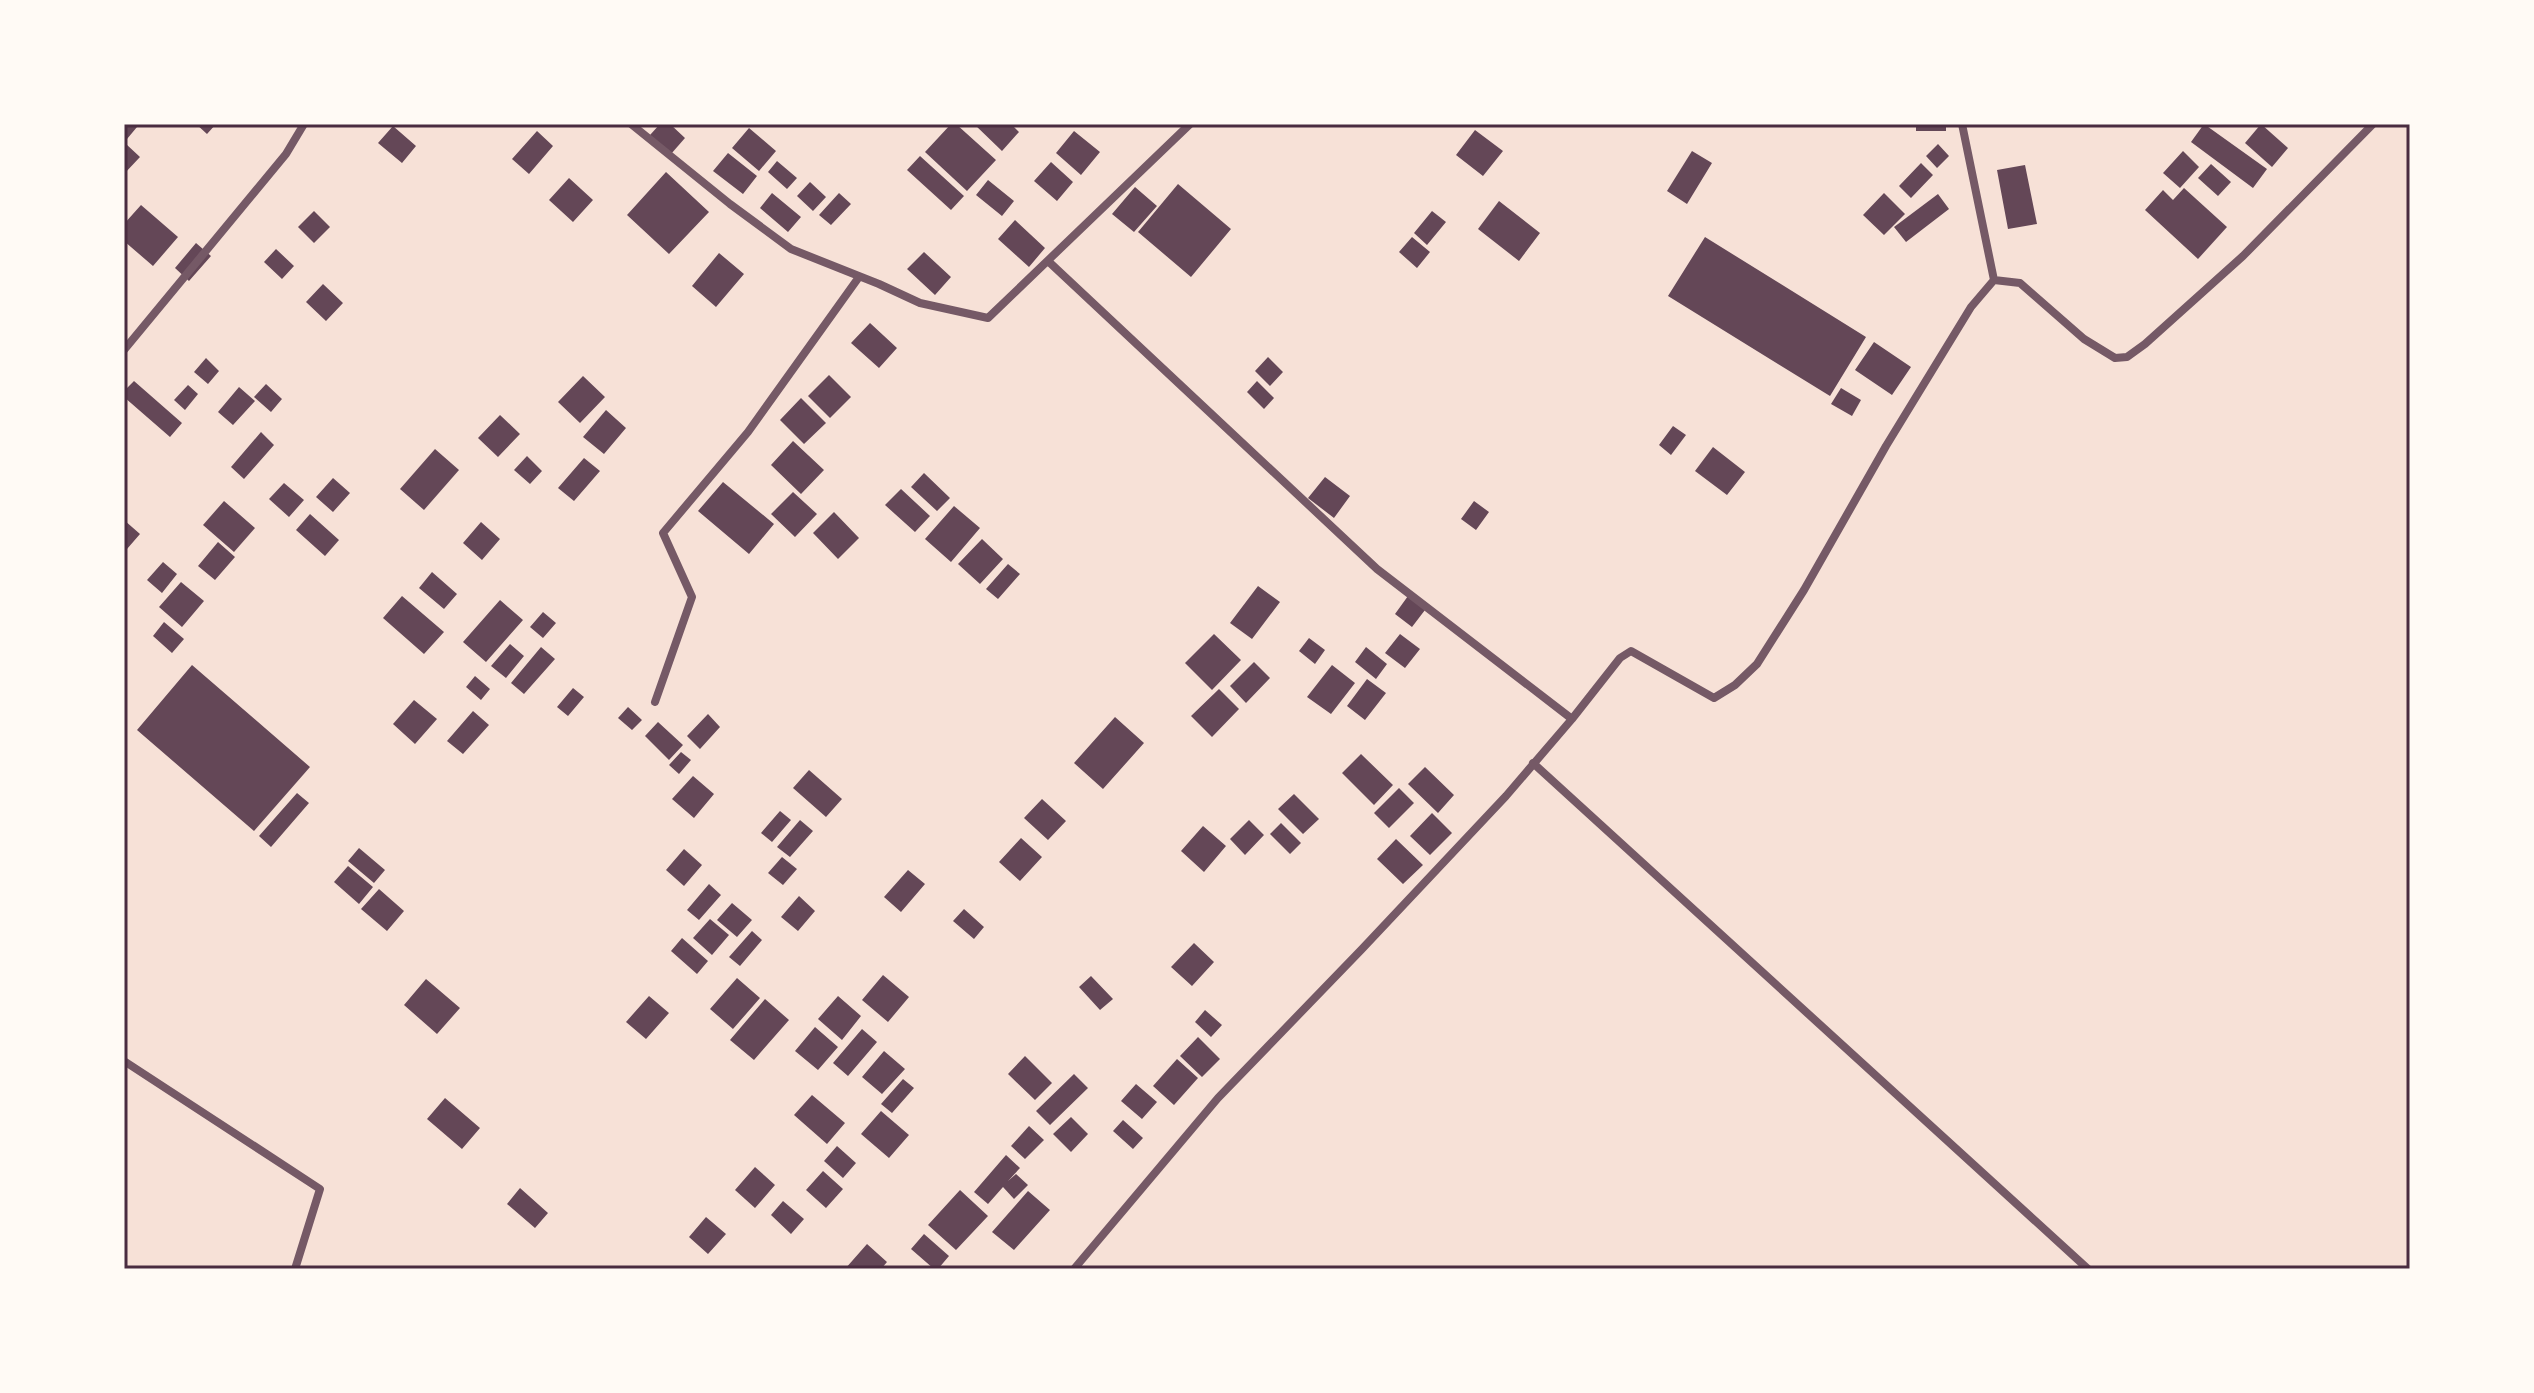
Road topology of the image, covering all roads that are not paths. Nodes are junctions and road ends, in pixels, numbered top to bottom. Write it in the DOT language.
graph roads {
  1 [pos="304,124"];
  2 [pos="631,124"];
  3 [pos="1190,124"];
  4 [pos="1962,124"];
  5 [pos="2373,124"];
  6 [pos="1048,261"];
  7 [pos="859,277"];
  8 [pos="1994,280"];
  9 [pos="124,350"];
  10 [pos="655,702"];
  11 [pos="1572,719"];
  12 [pos="1533,763"];
  13 [pos="124,1061"];
  14 [pos="295,1269"];
  15 [pos="1074,1269"];
  16 [pos="2088,1269"];
  1 -- 9 [label="street"];
  2 -- 7 [label="street"];
  3 -- 6 [label="street"];
  4 -- 8 [label="street"];
  5 -- 8 [label="street"];
  6 -- 7 [label="street"];
  6 -- 11 [label="street"];
  7 -- 10 [label="street"];
  8 -- 11 [label="street"];
  11 -- 12 [label="street"];
  12 -- 15 [label="street"];
  12 -- 16 [label="street"];
  13 -- 14 [label="street"];
}
